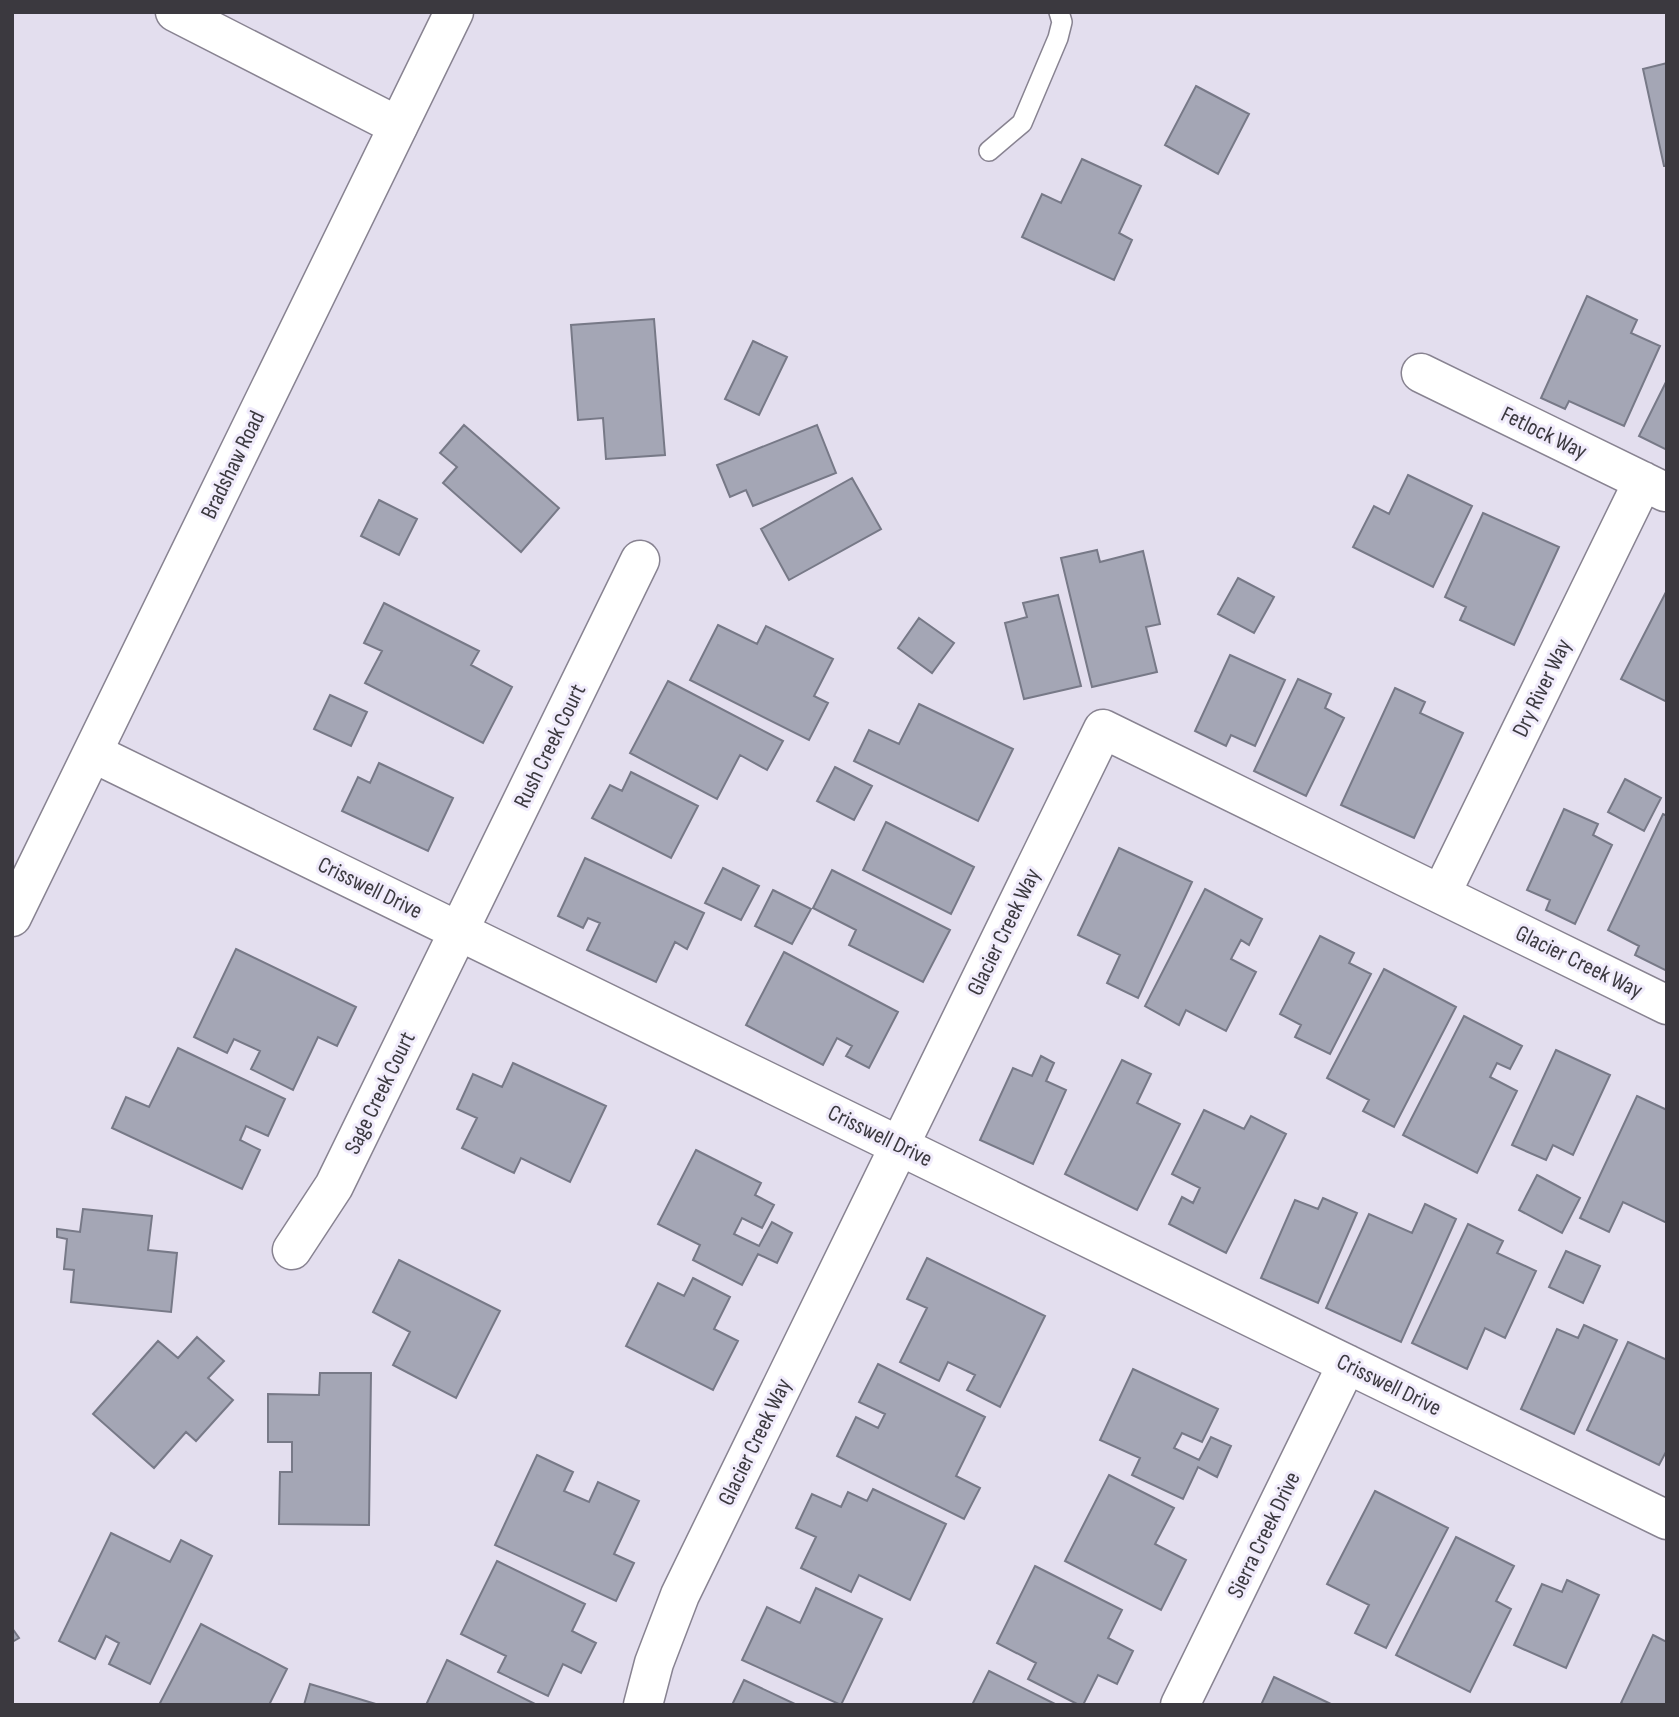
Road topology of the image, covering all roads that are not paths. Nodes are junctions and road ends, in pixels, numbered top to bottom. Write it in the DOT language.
graph roads {
  1 [pos="175,12"];
  2 [pos="454,12"];
  3 [pos="1059,12"];
  4 [pos="398,126"];
  5 [pos="989,151"];
  6 [pos="1421,373"];
  7 [pos="1655,487"];
  8 [pos="640,561"];
  9 [pos="93,753"];
  10 [pos="1441,894"];
  11 [pos="12,917"];
  12 [pos="459,931"];
  13 [pos="1667,1005"];
  14 [pos="899,1145"];
  15 [pos="292,1250"];
  16 [pos="1347,1364"];
  17 [pos="1667,1520"];
  18 [pos="643,1705"];
  19 [pos="1180,1705"];
  1 -- 4 [label="street"];
  2 -- 4 [label="street, Bradshaw Road"];
  3 -- 5 [label="lane"];
  4 -- 9 [label="street, Bradshaw Road"];
  6 -- 7 [label="street, Fetlock Way"];
  7 -- 10 [label="street, Dry River Way"];
  8 -- 12 [label="street, Rush Creek Court"];
  9 -- 11 [label="street, Bradshaw Road"];
  9 -- 12 [label="street, Crisswell Drive"];
  10 -- 13 [label="street, Glacier Creek Way"];
  10 -- 14 [label="street, Glacier Creek Way"];
  12 -- 14 [label="street, Crisswell Drive"];
  12 -- 15 [label="street, Sage Creek Court"];
  14 -- 16 [label="street, Crisswell Drive"];
  14 -- 18 [label="street, Glacier Creek Way"];
  16 -- 17 [label="street, Crisswell Drive"];
  16 -- 19 [label="street, Sierra Creek Drive"];
}
